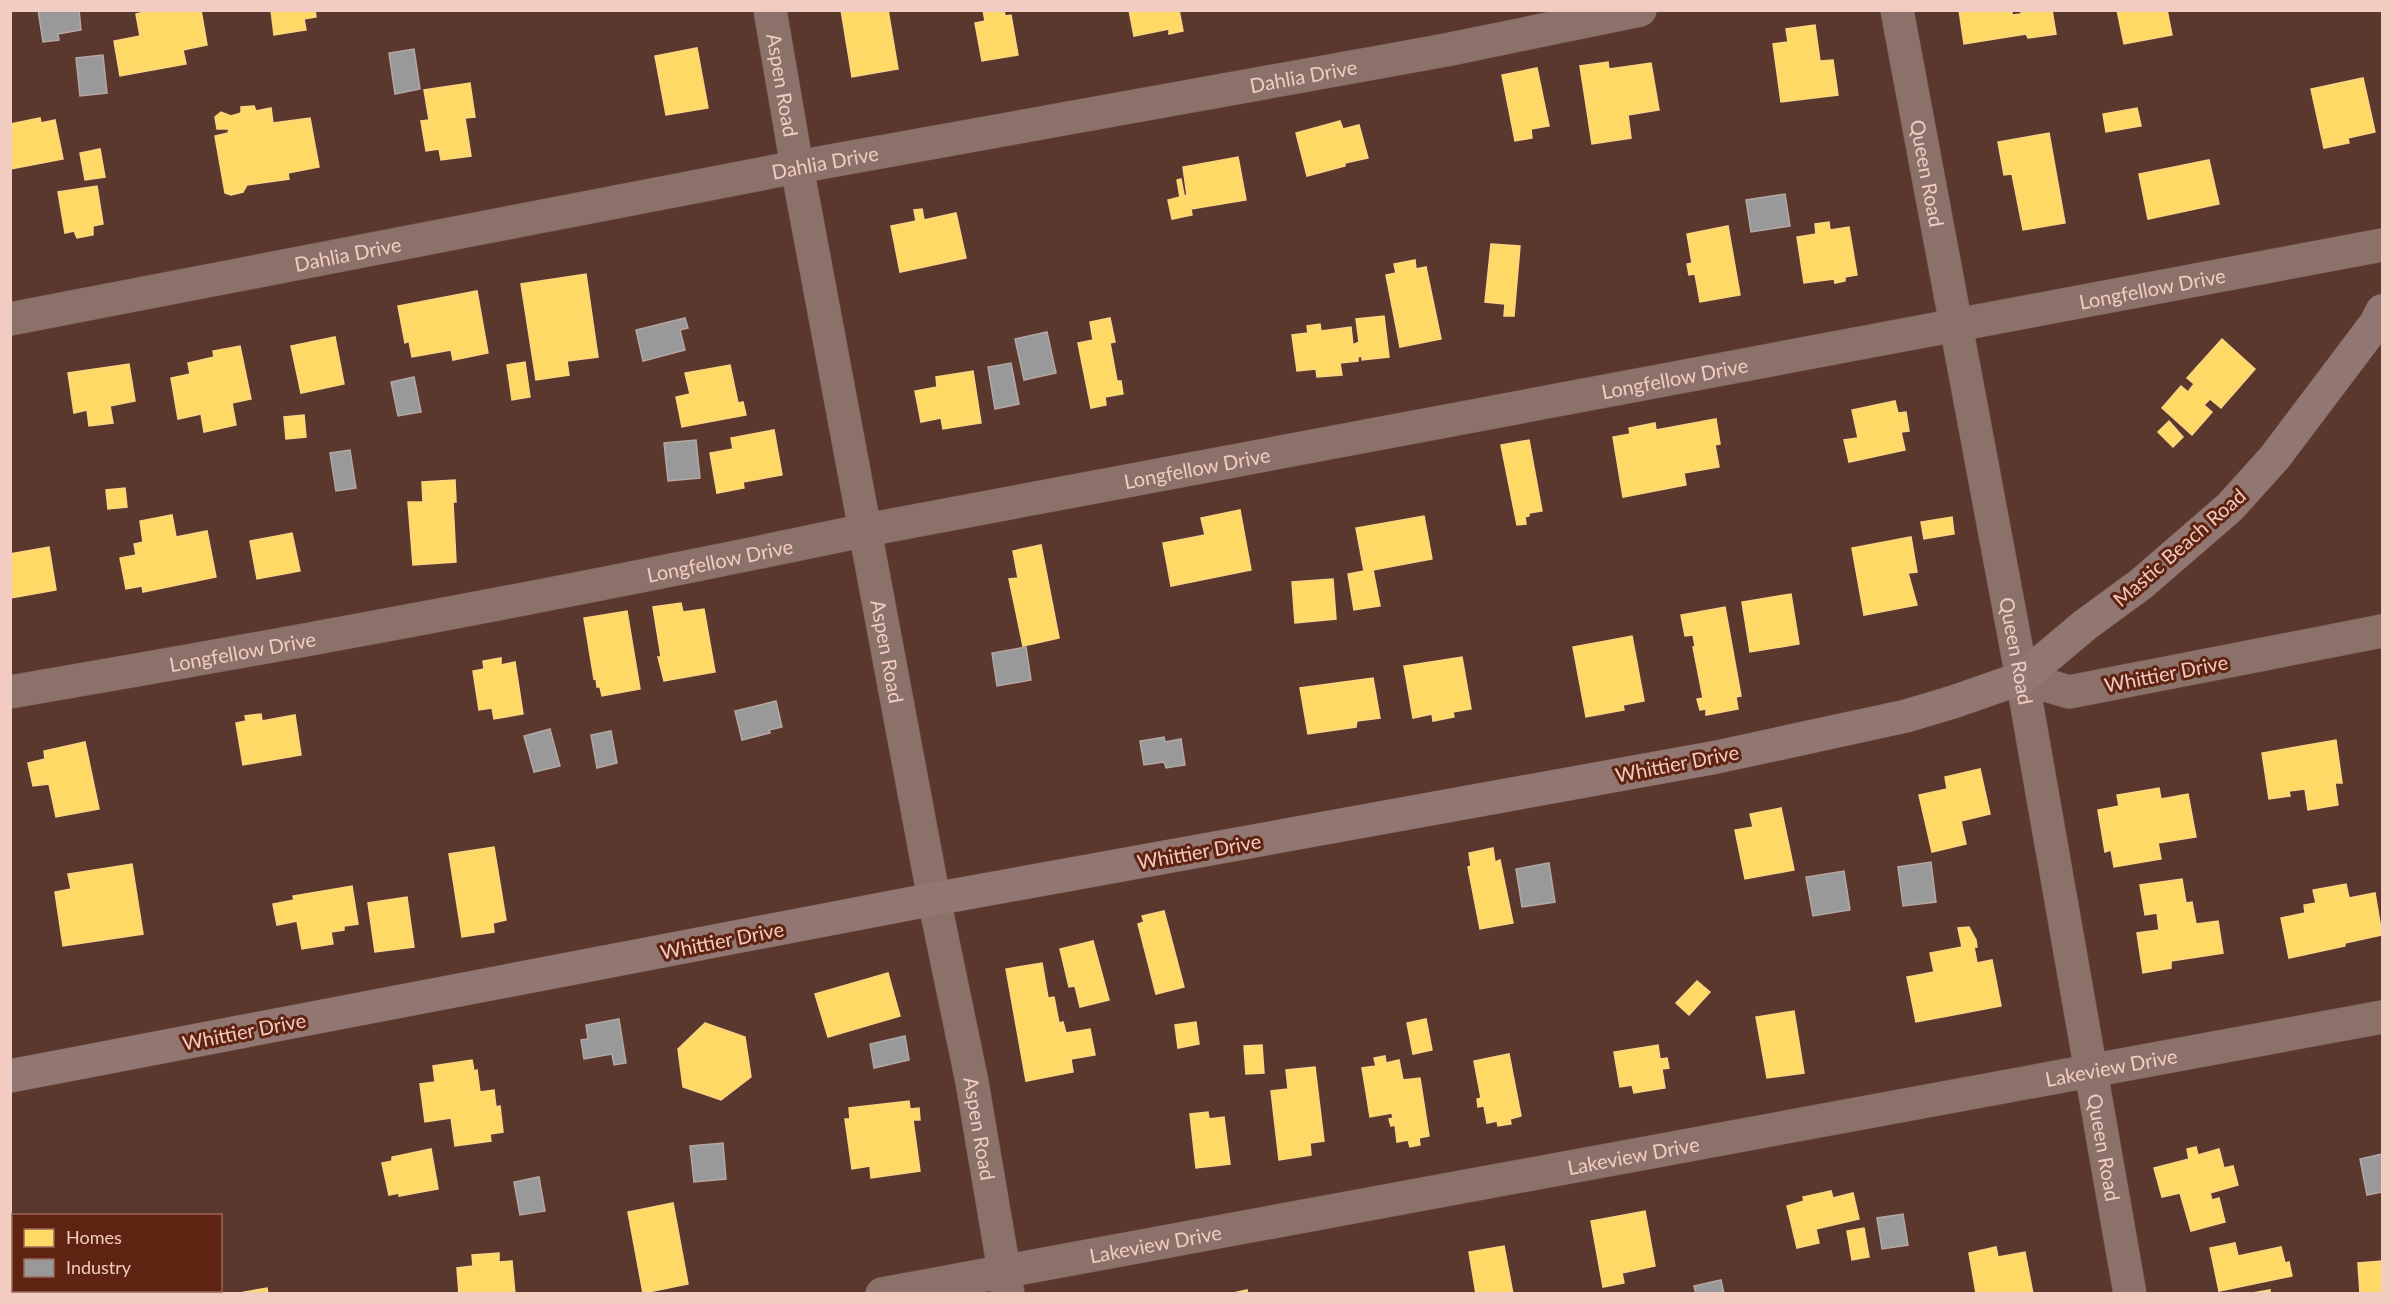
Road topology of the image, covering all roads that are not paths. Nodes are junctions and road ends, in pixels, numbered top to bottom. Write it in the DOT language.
graph roads {
  1 [pos="770,10"];
  2 [pos="1640,10"];
  3 [pos="1897,10"];
  4 [pos="797,167"];
  5 [pos="2382,244"];
  6 [pos="2382,311"];
  7 [pos="10,319"];
  8 [pos="1954,325"];
  9 [pos="866,530"];
  10 [pos="2382,631"];
  11 [pos="2022,678"];
  12 [pos="10,692"];
  13 [pos="934,899"];
  14 [pos="2382,1017"];
  15 [pos="2092,1071"];
  16 [pos="10,1076"];
  17 [pos="1006,1282"];
  18 [pos="882,1293"];
  19 [pos="2130,1293"];
  1 -- 4 [label="street, Aspen Road"];
  2 -- 4 [label="street, Dahlia Drive"];
  3 -- 8 [label="street, Queen Road"];
  4 -- 7 [label="street, Dahlia Drive"];
  4 -- 9 [label="street, Aspen Road"];
  5 -- 8 [label="street, Longfellow Drive"];
  6 -- 11 [label="street, Mastic Beach Road"];
  8 -- 9 [label="street, Longfellow Drive"];
  8 -- 11 [label="street, Queen Road"];
  9 -- 12 [label="street, Longfellow Drive"];
  9 -- 13 [label="street, Aspen Road"];
  10 -- 11 [label="street, Whittier Drive"];
  11 -- 13 [label="street, Whittier Drive"];
  11 -- 15 [label="street, Queen Road"];
  13 -- 16 [label="street, Whittier Drive"];
  13 -- 17 [label="street, Aspen Road"];
  14 -- 15 [label="street, Lakeview Drive"];
  15 -- 17 [label="street, Lakeview Drive"];
  15 -- 19 [label="street, Queen Road"];
  17 -- 18 [label="street, Lakeview Drive"];
}
